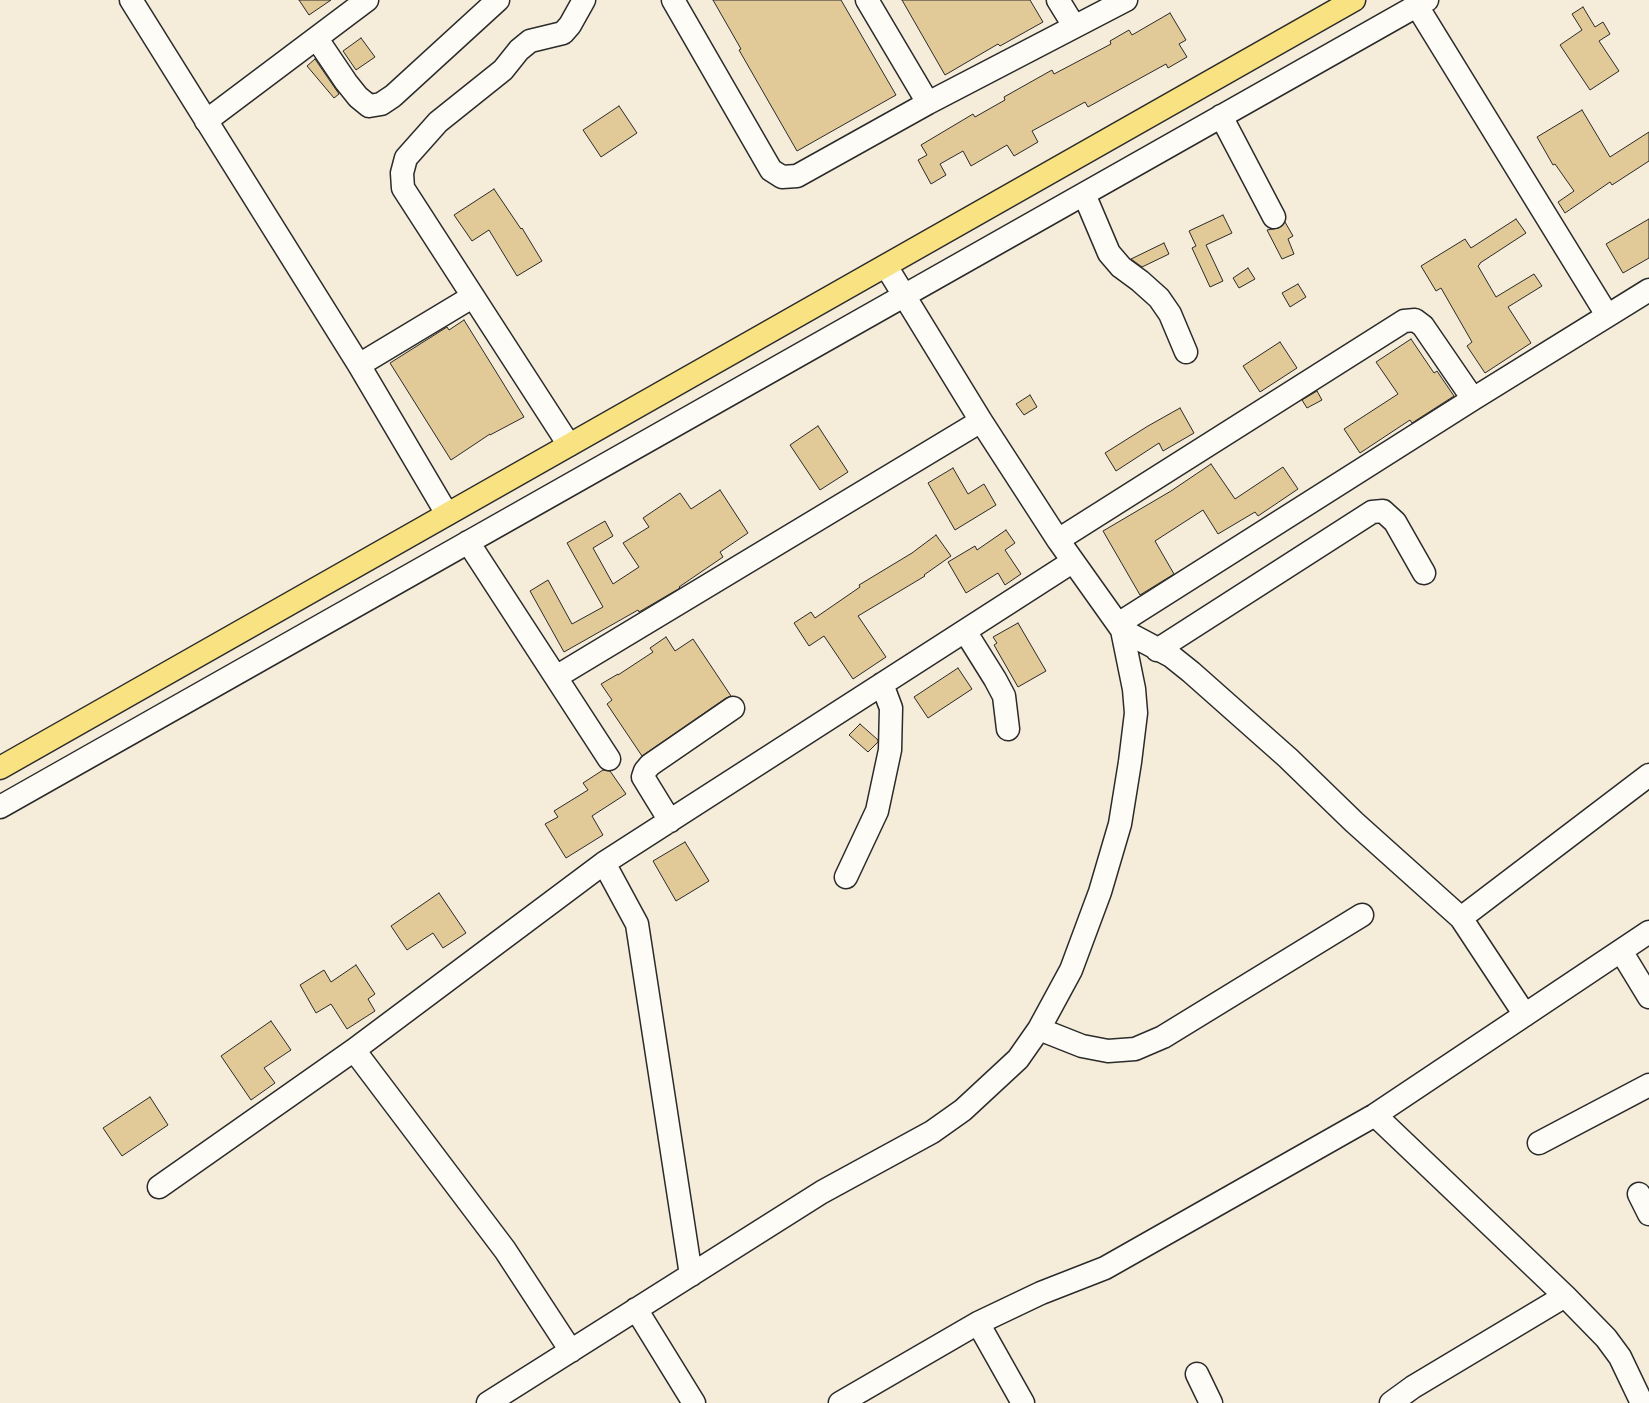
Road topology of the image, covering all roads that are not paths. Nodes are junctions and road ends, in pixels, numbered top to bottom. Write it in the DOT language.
graph roads {
  1 [pos="131,0"];
  2 [pos="367,0"];
  3 [pos="498,0"];
  4 [pos="584,0"];
  5 [pos="673,0"];
  6 [pos="867,0"];
  7 [pos="1058,0"];
  8 [pos="1126,0"];
  9 [pos="1354,0"];
  10 [pos="1422,3"];
  11 [pos="1074,26"];
  12 [pos="317,39"];
  13 [pos="928,103"];
  14 [pos="1221,116"];
  15 [pos="206,121"];
  16 [pos="1084,194"];
  17 [pos="1274,216"];
  18 [pos="886,266"];
  19 [pos="1649,290"];
  20 [pos="904,296"];
  21 [pos="472,297"];
  22 [pos="1607,315"];
  23 [pos="1186,352"];
  24 [pos="359,365"];
  25 [pos="1472,399"];
  26 [pos="981,420"];
  27 [pos="569,445"];
  28 [pos="447,514"];
  29 [pos="1058,540"];
  30 [pos="468,542"];
  31 [pos="1072,562"];
  32 [pos="1424,573"];
  33 [pos="1120,627"];
  34 [pos="965,631"];
  35 [pos="1157,650"];
  36 [pos="556,677"];
  37 [pos="882,684"];
  38 [pos="733,708"];
  39 [pos="1008,729"];
  40 [pos="610,759"];
  41 [pos="0,768"];
  42 [pos="1649,775"];
  43 [pos="0,807"];
  44 [pos="670,820"];
  45 [pos="604,863"];
  46 [pos="846,877"];
  47 [pos="1362,915"];
  48 [pos="1461,918"];
  49 [pos="1649,932"];
  50 [pos="1621,951"];
  51 [pos="1649,997"];
  52 [pos="1525,1015"];
  53 [pos="1039,1029"];
  54 [pos="354,1050"];
  55 [pos="1649,1085"];
  56 [pos="1375,1115"];
  57 [pos="1539,1144"];
  58 [pos="158,1187"];
  59 [pos="1640,1194"];
  60 [pos="1649,1214"];
  61 [pos="691,1275"];
  62 [pos="1565,1296"];
  63 [pos="636,1309"];
  64 [pos="978,1323"];
  65 [pos="571,1351"];
  66 [pos="1197,1374"];
  67 [pos="488,1403"];
  68 [pos="694,1403"];
  69 [pos="841,1403"];
  70 [pos="1024,1403"];
  71 [pos="1211,1403"];
  72 [pos="1391,1403"];
  73 [pos="1642,1403"];
  1 -- 15 [label="street"];
  2 -- 12 [label="street"];
  3 -- 12 [label="street"];
  4 -- 21 [label="street"];
  5 -- 13 [label="street"];
  6 -- 13 [label="street"];
  7 -- 11 [label="street"];
  8 -- 11 [label="street"];
  9 -- 18 [label="main road"];
  10 -- 14 [label="street"];
  10 -- 22 [label="street"];
  11 -- 13 [label="street"];
  12 -- 15 [label="street"];
  14 -- 16 [label="street"];
  14 -- 17 [label="street"];
  15 -- 24 [label="street"];
  16 -- 20 [label="street"];
  16 -- 23 [label="street"];
  18 -- 20 [label="street"];
  18 -- 27 [label="main road"];
  19 -- 22 [label="street"];
  20 -- 26 [label="street"];
  20 -- 30 [label="street"];
  21 -- 24 [label="street"];
  21 -- 27 [label="street"];
  22 -- 25 [label="street"];
  24 -- 28 [label="street"];
  25 -- 29 [label="street"];
  25 -- 33 [label="street"];
  26 -- 29 [label="street"];
  26 -- 36 [label="street"];
  27 -- 28 [label="main road"];
  28 -- 41 [label="main road"];
  29 -- 31 [label="street"];
  30 -- 36 [label="street"];
  30 -- 43 [label="street"];
  31 -- 33 [label="street"];
  31 -- 34 [label="street"];
  32 -- 35 [label="street"];
  33 -- 35 [label="street"];
  33 -- 53 [label="street"];
  34 -- 37 [label="street"];
  34 -- 39 [label="street"];
  35 -- 48 [label="street"];
  36 -- 40 [label="street"];
  37 -- 44 [label="street"];
  37 -- 46 [label="street"];
  38 -- 44 [label="street"];
  42 -- 48 [label="street"];
  44 -- 45 [label="street"];
  45 -- 54 [label="street"];
  45 -- 61 [label="street"];
  47 -- 53 [label="street"];
  48 -- 52 [label="street"];
  49 -- 50 [label="street"];
  50 -- 51 [label="street"];
  50 -- 52 [label="street"];
  52 -- 56 [label="street"];
  53 -- 61 [label="street"];
  54 -- 58 [label="street"];
  54 -- 65 [label="street"];
  55 -- 57 [label="street"];
  56 -- 62 [label="street"];
  56 -- 64 [label="street"];
  59 -- 60 [label="street"];
  61 -- 63 [label="street"];
  62 -- 72 [label="street"];
  62 -- 73 [label="street"];
  63 -- 65 [label="street"];
  63 -- 68 [label="street"];
  64 -- 69 [label="street"];
  64 -- 70 [label="street"];
  65 -- 67 [label="street"];
  66 -- 71 [label="street"];
}
